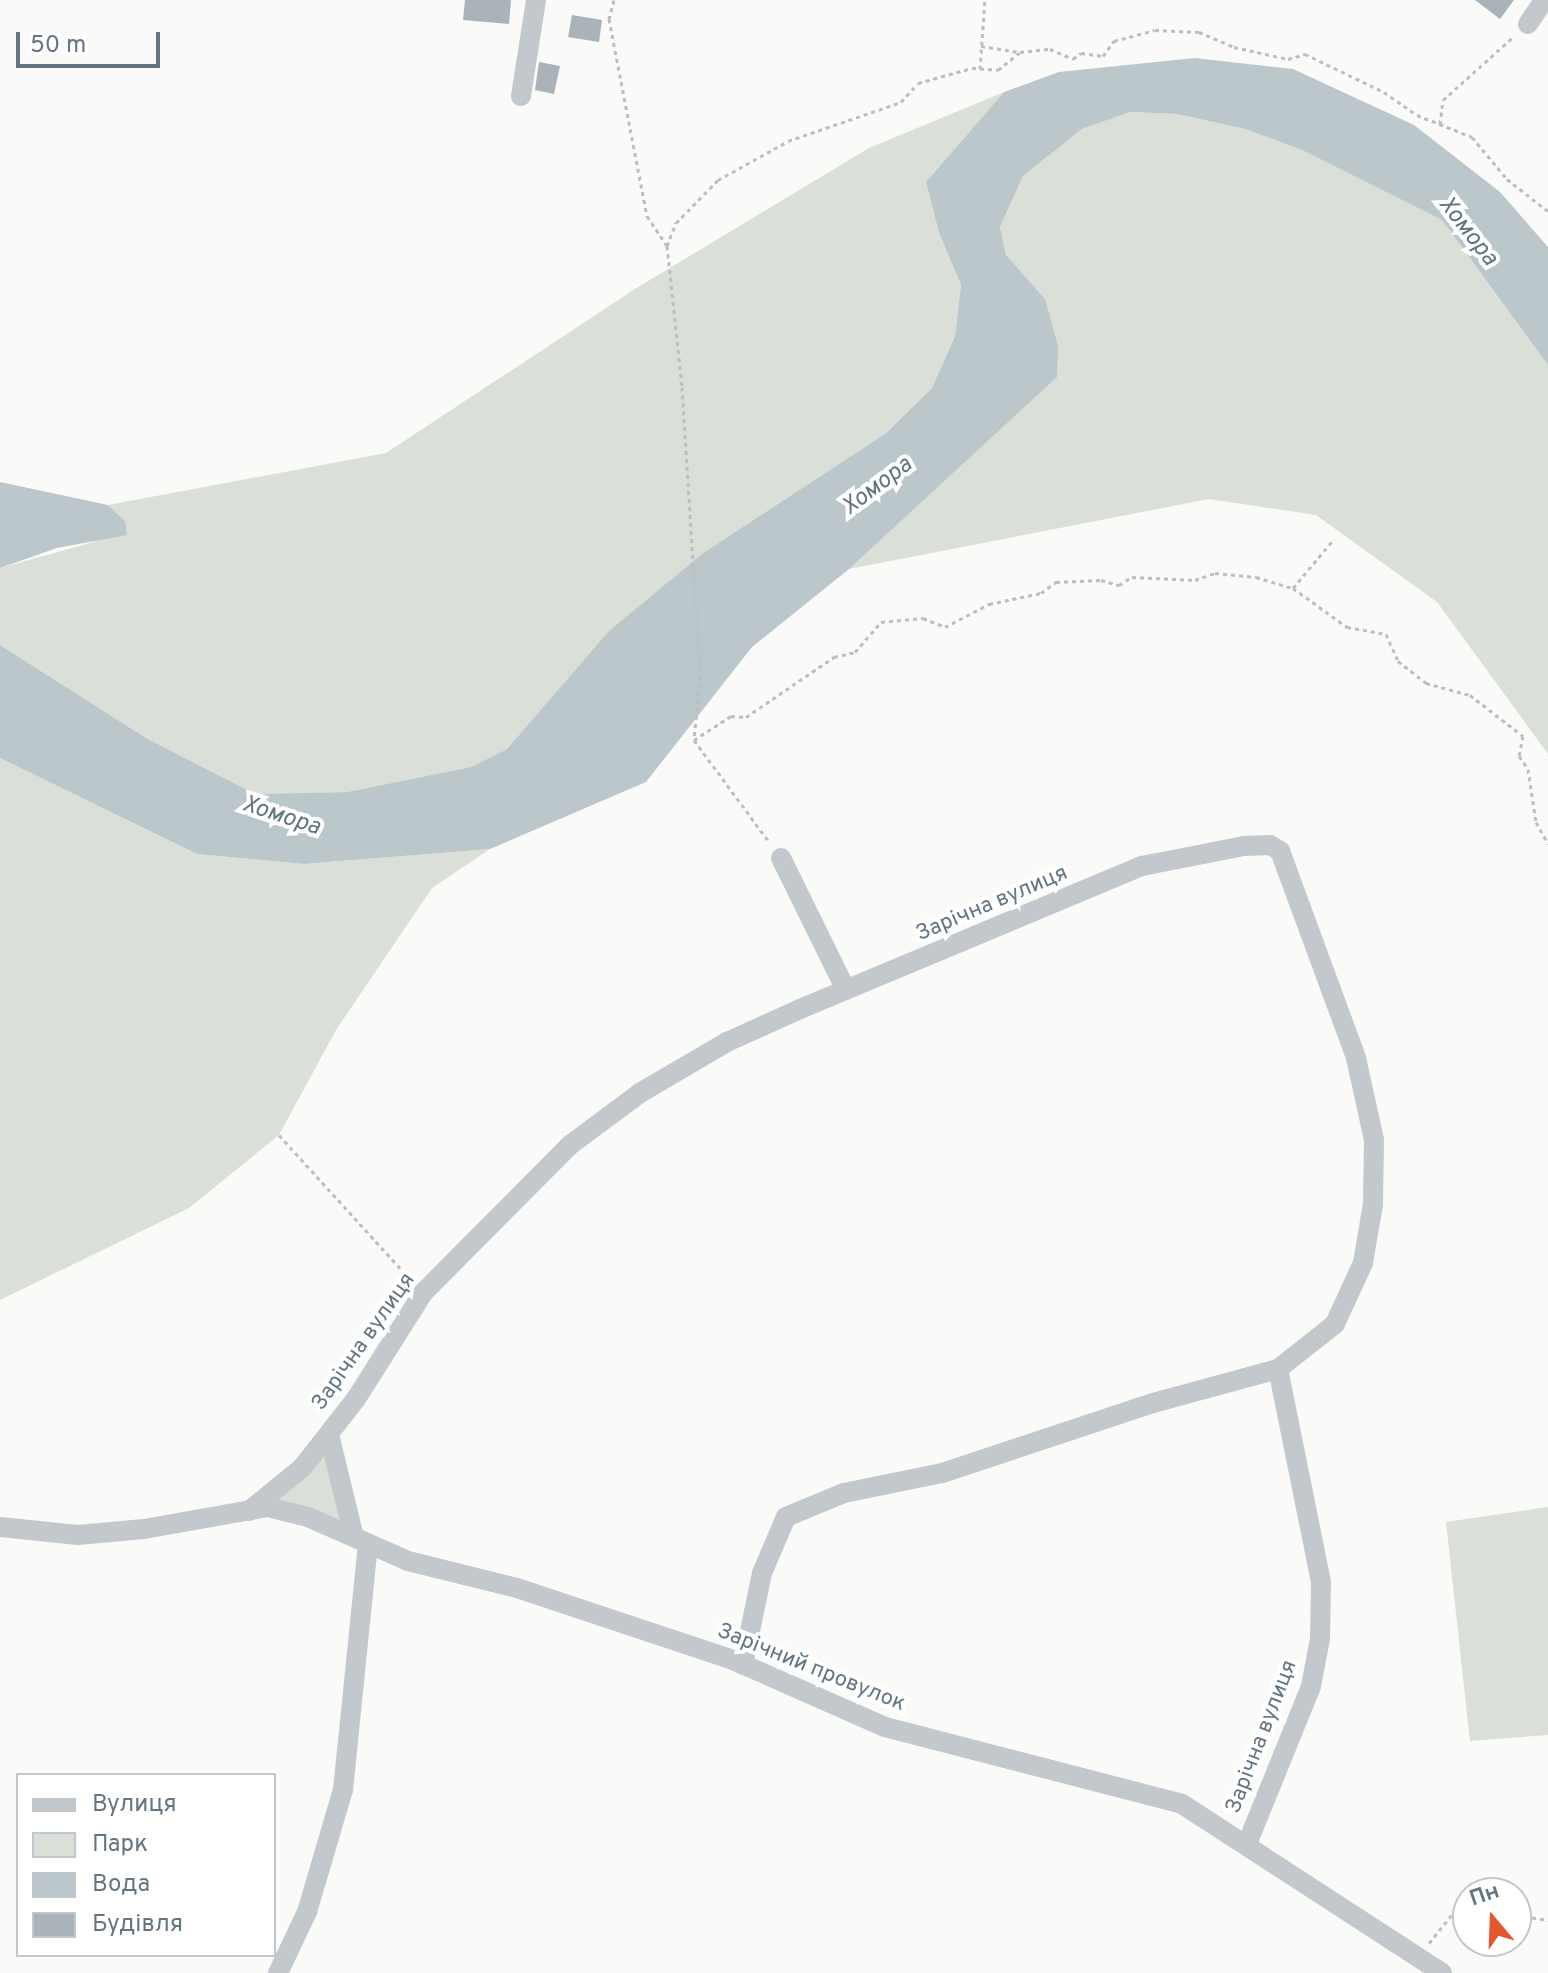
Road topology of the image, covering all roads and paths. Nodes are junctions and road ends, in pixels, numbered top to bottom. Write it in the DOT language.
graph roads {
  1 [pos="536,0"];
  2 [pos="614,0"];
  3 [pos="985,0"];
  4 [pos="1544,0"];
  5 [pos="1528,24"];
  6 [pos="981,46"];
  7 [pos="1020,52"];
  8 [pos="980,69"];
  9 [pos="521,96"];
  10 [pos="1440,124"];
  11 [pos="1548,211"];
  12 [pos="667,246"];
  13 [pos="1334,539"];
  14 [pos="1293,588"];
  15 [pos="694,740"];
  16 [pos="1548,844"];
  17 [pos="781,858"];
  18 [pos="846,990"];
  19 [pos="279,1135"];
  20 [pos="423,1293"];
  21 [pos="1278,1369"];
  22 [pos="329,1434"];
  23 [pos="249,1511"];
  24 [pos="0,1527"];
  25 [pos="361,1540"];
  26 [pos="743,1665"];
  27 [pos="1247,1844"];
  28 [pos="1452,1915"];
  29 [pos="1419,1955"];
  30 [pos="278,1973"];
  31 [pos="1442,1973"];
  1 -- 9 [label="street"];
  2 -- 12 [label="path"];
  3 -- 6 [label="path"];
  4 -- 5 [label="street"];
  5 -- 10 [label="path"];
  6 -- 7 [label="path"];
  6 -- 8 [label="path"];
  7 -- 8 [label="path"];
  7 -- 10 [label="path"];
  8 -- 12 [label="path"];
  10 -- 11 [label="path"];
  12 -- 15 [label="path"];
  13 -- 14 [label="path"];
  14 -- 15 [label="path"];
  14 -- 16 [label="path"];
  15 -- 17 [label="path"];
  17 -- 18 [label="street"];
  18 -- 20 [label="street, Зарічна вулиця"];
  18 -- 21 [label="street, Зарічна вулиця"];
  19 -- 20 [label="path"];
  20 -- 22 [label="street, Зарічна вулиця"];
  21 -- 26 [label="street, Зарічна вулиця"];
  21 -- 27 [label="street, Зарічна вулиця"];
  22 -- 23 [label="street, Зарічна вулиця"];
  22 -- 25 [label="street"];
  23 -- 24 [label="street"];
  23 -- 25 [label="street, Зарічний провулок"];
  25 -- 26 [label="street, Зарічний провулок"];
  25 -- 30 [label="street"];
  26 -- 27 [label="street, Зарічний провулок"];
  27 -- 29 [label="street, Зарічна вулиця"];
  28 -- 29 [label="path"];
  29 -- 31 [label="street, Зарічна вулиця"];
}
